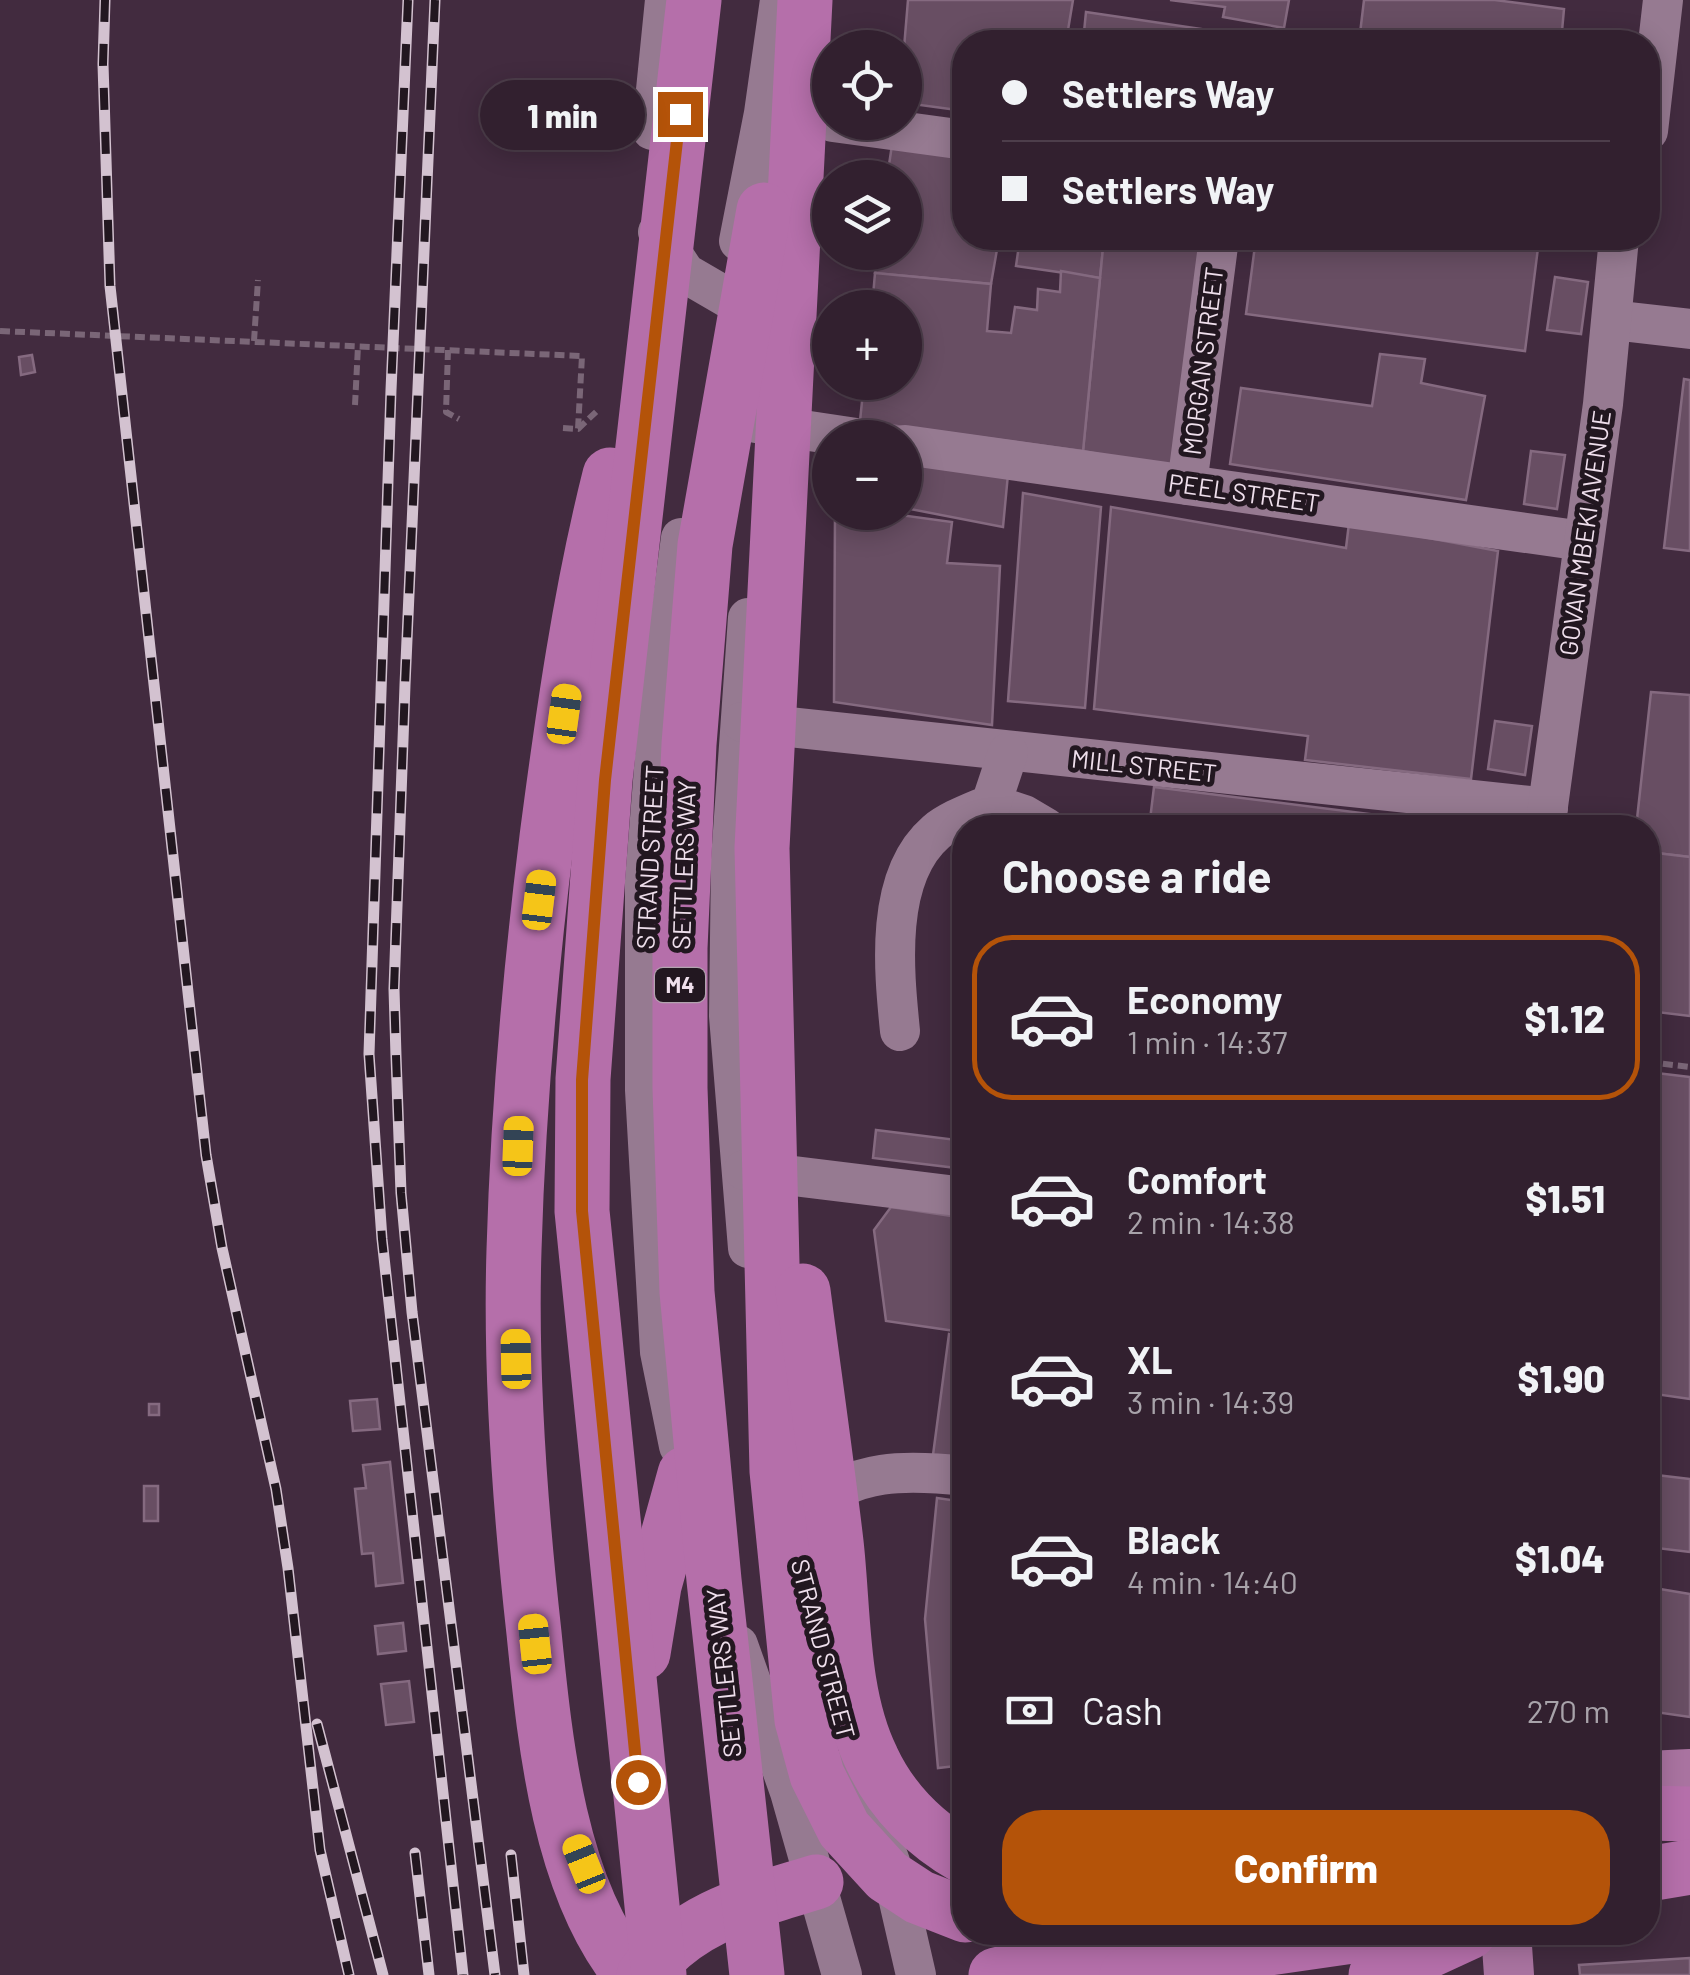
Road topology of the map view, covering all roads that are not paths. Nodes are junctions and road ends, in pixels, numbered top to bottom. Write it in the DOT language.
graph roads {
  1 [pos="665,0"];
  2 [pos="694,0"];
  3 [pos="780,0"];
  4 [pos="803,0"];
  5 [pos="834,0"];
  6 [pos="1663,0"];
  7 [pos="832,30"];
  8 [pos="1660,30"];
  9 [pos="764,113"];
  10 [pos="812,119"];
  11 [pos="922,134"];
  12 [pos="952,138"];
  13 [pos="821,140"];
  14 [pos="1217,250"];
  15 [pos="1618,250"];
  16 [pos="661,267"];
  17 [pos="728,298"];
  18 [pos="780,307"];
  19 [pos="1612,320"];
  20 [pos="1690,329"];
  21 [pos="705,415"];
  22 [pos="764,424"];
  23 [pos="812,431"];
  24 [pos="922,446"];
  25 [pos="1186,485"];
  26 [pos="1583,541"];
  27 [pos="739,722"];
  28 [pos="1008,753"];
  29 [pos="991,804"];
  30 [pos="970,815"];
  31 [pos="1024,815"];
  32 [pos="1522,815"];
  33 [pos="1547,815"];
  34 [pos="952,824"];
  35 [pos="765,1011"];
  36 [pos="900,1031"];
  37 [pos="740,1169"];
  38 [pos="952,1196"];
  39 [pos="685,1474"];
  40 [pos="952,1475"];
  41 [pos="793,1528"];
  42 [pos="1690,1774"];
  43 [pos="1660,1775"];
  44 [pos="561,1806"];
  45 [pos="1660,1813"];
  46 [pos="1690,1814"];
  47 [pos="952,1845"];
  48 [pos="1660,1847"];
  49 [pos="1690,1848"];
  50 [pos="952,1855"];
  51 [pos="890,1862"];
  52 [pos="1690,1867"];
  53 [pos="1660,1872"];
  54 [pos="816,1882"];
  55 [pos="1660,1888"];
  56 [pos="1690,1889"];
  57 [pos="952,1910"];
  58 [pos="1360,1945"];
  59 [pos="1410,1945"];
  60 [pos="1443,1945"];
  61 [pos="1457,1945"];
  62 [pos="1507,1945"];
  63 [pos="1181,1946"];
  64 [pos="584,1975"];
  65 [pos="631,1975"];
  66 [pos="644,1975"];
  67 [pos="659,1975"];
  68 [pos="687,1975"];
  69 [pos="756,1975"];
  70 [pos="842,1975"];
  71 [pos="916,1975"];
  72 [pos="996,1975"];
  73 [pos="1127,1975"];
  74 [pos="1290,1975"];
  75 [pos="1376,1975"];
  76 [pos="1396,1975"];
  77 [pos="1423,1975"];
  78 [pos="1509,1975"];
  1 -- 17 [label="street"];
  2 -- 16 [label="highway"];
  3 -- 9 [label="street, STRAND STREET"];
  4 -- 35 [label="highway"];
  4 -- 69 [label="highway, SETTLERS WAY / M4"];
  5 -- 7 [label="street, STRAND STREET"];
  6 -- 8 [label="street"];
  9 -- 10 [label="street"];
  9 -- 17 [label="street, STRAND STREET"];
  11 -- 12 [label="street"];
  13 -- 18 [label="street, STRAND STREET"];
  14 -- 25 [label="street, MORGAN STREET"];
  15 -- 19 [label="street, GOVAN MBEKI AVENUE"];
  16 -- 44 [label="highway"];
  16 -- 67 [label="highway"];
  17 -- 18 [label="street"];
  17 -- 21 [label="street, STRAND STREET"];
  18 -- 22 [label="street, STRAND STREET"];
  19 -- 20 [label="street"];
  19 -- 26 [label="street, GOVAN MBEKI AVENUE"];
  21 -- 22 [label="street"];
  21 -- 39 [label="street, STRAND STREET"];
  22 -- 23 [label="street"];
  22 -- 27 [label="street, STRAND STREET"];
  24 -- 25 [label="street, PEEL STREET"];
  25 -- 26 [label="street, PEEL STREET"];
  26 -- 33 [label="street, GOVAN MBEKI AVENUE"];
  27 -- 28 [label="street, MILL STREET"];
  27 -- 37 [label="street, STRAND STREET"];
  28 -- 29 [label="street"];
  28 -- 32 [label="street, MILL STREET"];
  29 -- 30 [label="street"];
  29 -- 31 [label="street"];
  34 -- 36 [label="street"];
  35 -- 47 [label="highway"];
  35 -- 57 [label="highway"];
  37 -- 38 [label="street"];
  37 -- 41 [label="street, STRAND STREET"];
  39 -- 54 [label="street, STRAND STREET"];
  39 -- 64 [label="highway"];
  40 -- 41 [label="street"];
  41 -- 51 [label="street, STRAND STREET"];
  42 -- 43 [label="main road"];
  44 -- 65 [label="highway"];
  44 -- 68 [label="highway"];
  45 -- 46 [label="highway"];
  48 -- 49 [label="highway"];
  50 -- 51 [label="main road"];
  51 -- 54 [label="main road"];
  51 -- 71 [label="street, STRAND STREET"];
  52 -- 53 [label="highway"];
  54 -- 66 [label="highway"];
  54 -- 70 [label="street, STRAND STREET"];
  55 -- 56 [label="main road"];
  58 -- 74 [label="highway"];
  59 -- 76 [label="main road"];
  60 -- 75 [label="highway"];
  61 -- 77 [label="street"];
  62 -- 78 [label="main road"];
  63 -- 72 [label="highway"];
  63 -- 73 [label="highway"];
}
